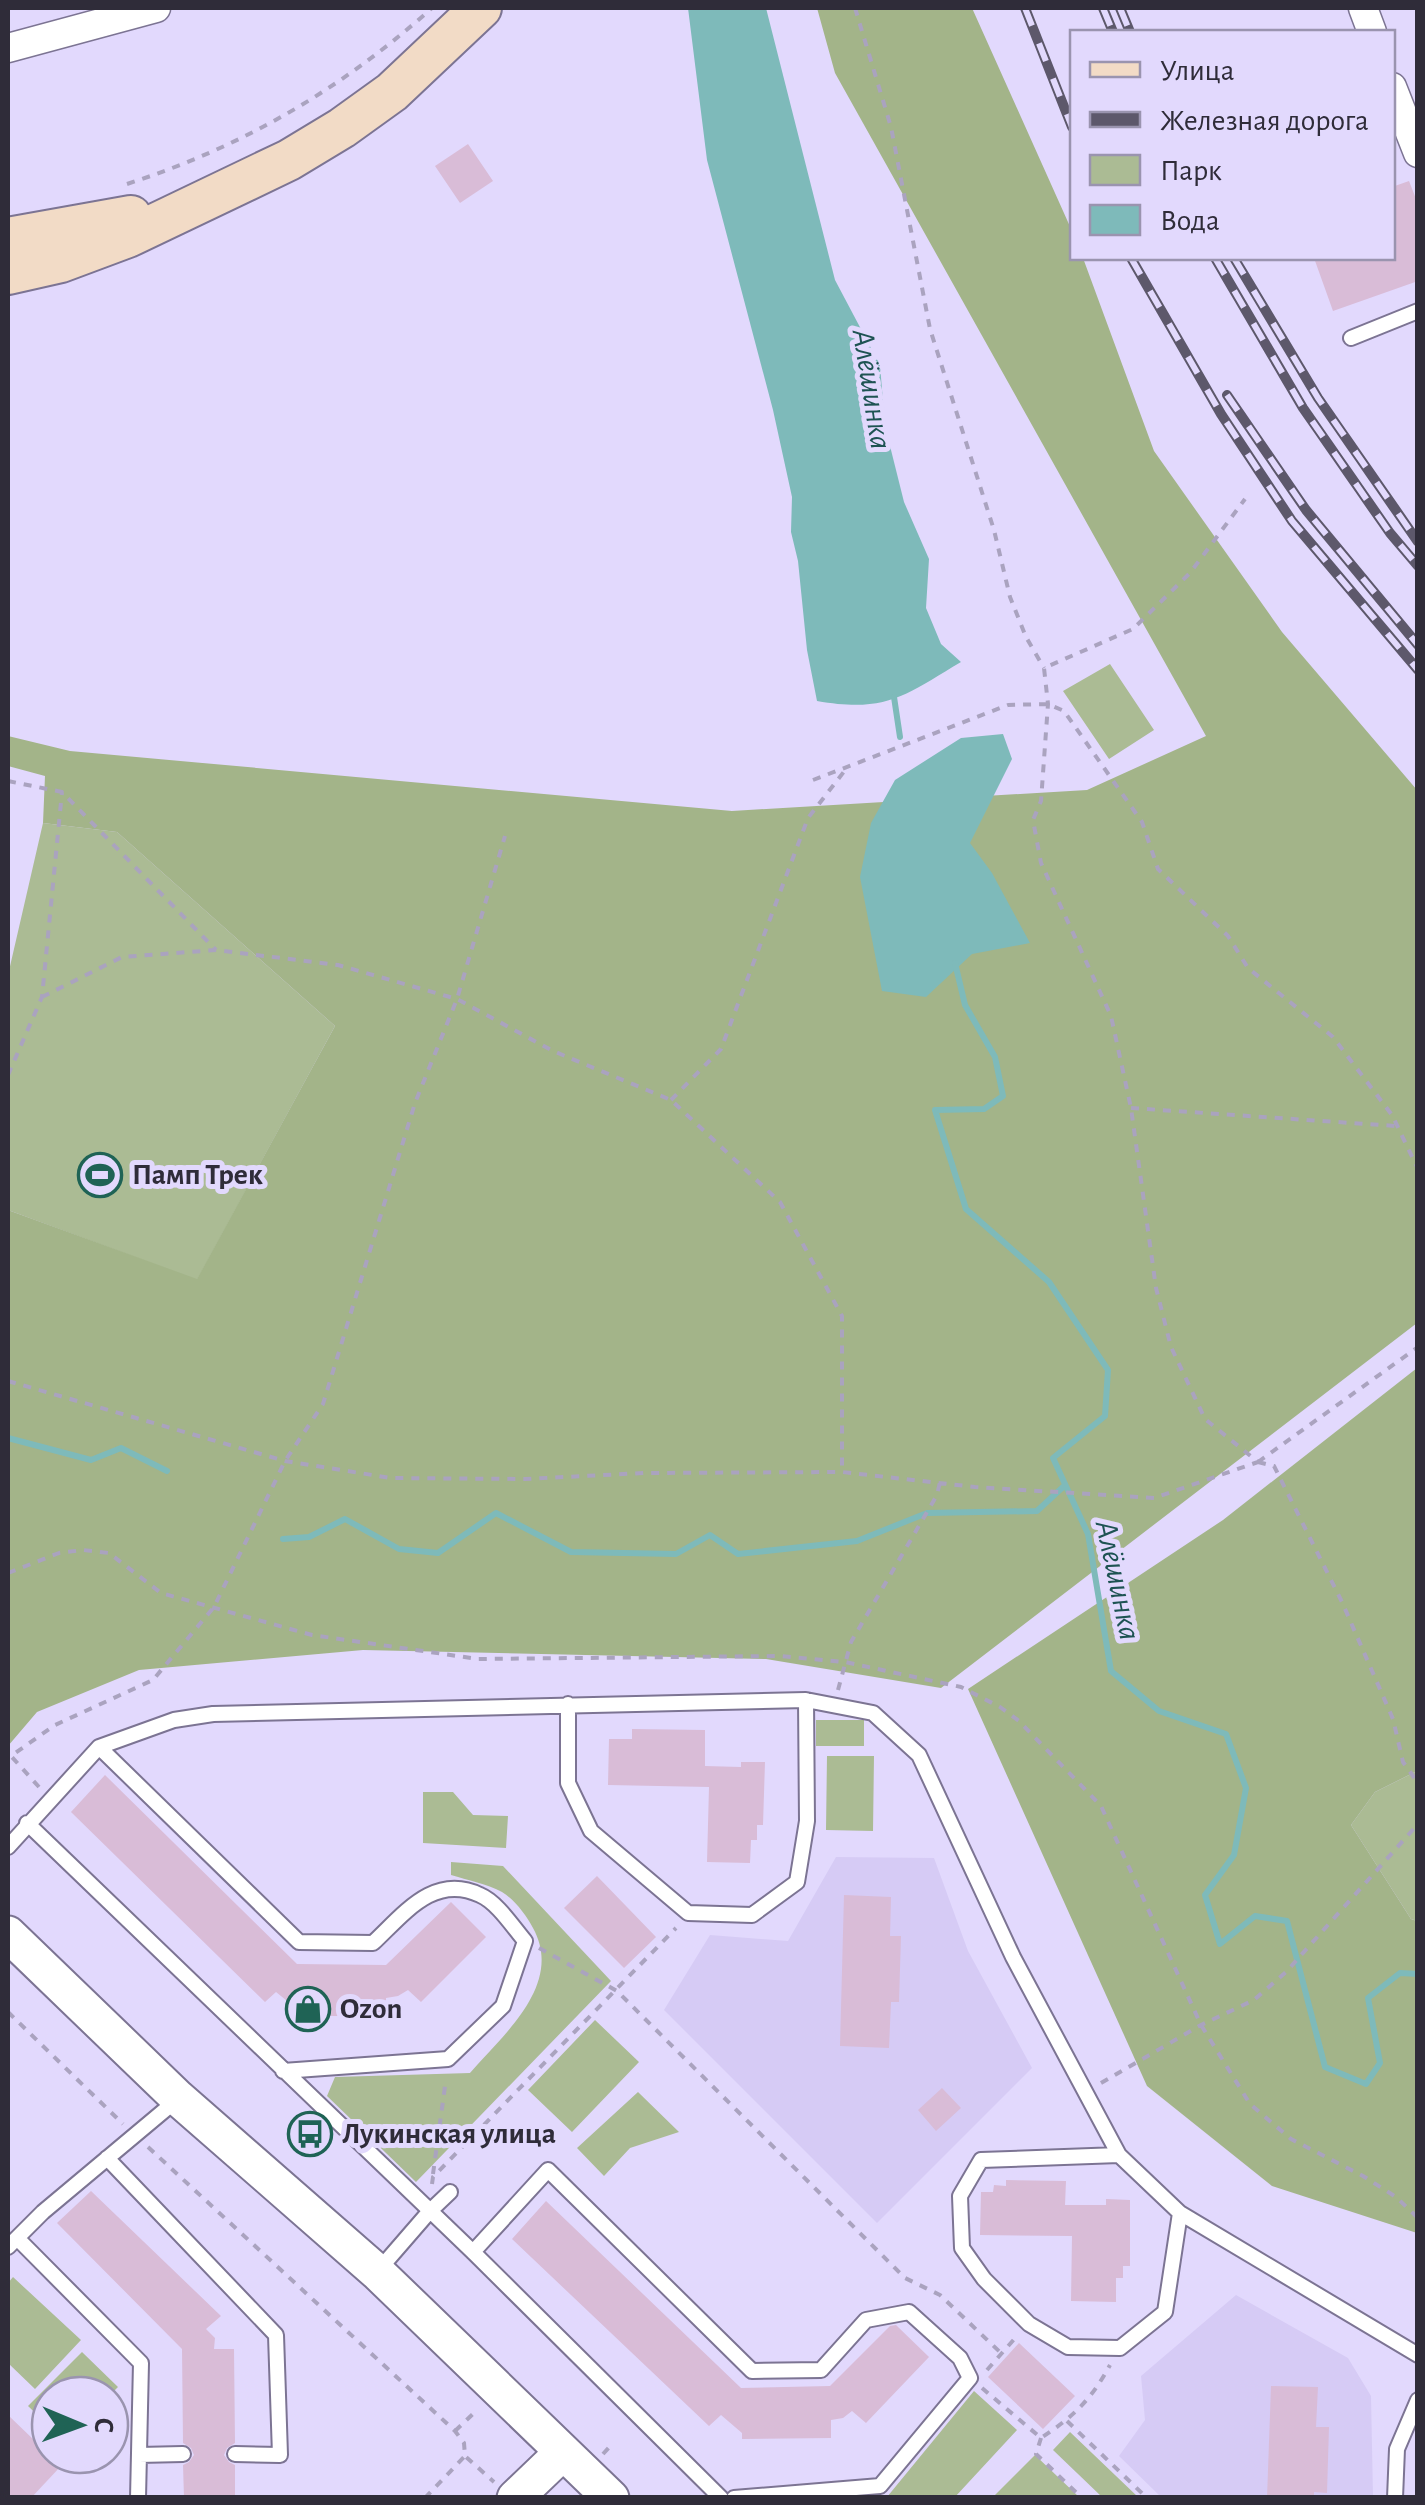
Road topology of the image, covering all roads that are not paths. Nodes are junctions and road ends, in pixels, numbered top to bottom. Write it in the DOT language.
graph roads {
  1 [pos="156,8"];
  2 [pos="481,8"];
  3 [pos="8,48"];
  4 [pos="1395,95"];
  5 [pos="1418,153"];
  6 [pos="185,208"];
  7 [pos="8,238"];
  8 [pos="8,274"];
  9 [pos="1418,311"];
  10 [pos="1350,338"];
  11 [pos="806,1700"];
  12 [pos="568,1704"];
  13 [pos="98,1748"];
  14 [pos="27,1823"];
  15 [pos="8,1846"];
  16 [pos="8,1934"];
  17 [pos="283,2070"];
  18 [pos="178,2098"];
  19 [pos="1118,2154"];
  20 [pos="107,2158"];
  21 [pos="450,2192"];
  22 [pos="428,2212"];
  23 [pos="1180,2213"];
  24 [pos="12,2242"];
  25 [pos="473,2252"];
  26 [pos="377,2272"];
  27 [pos="1418,2356"];
  28 [pos="1418,2400"];
  29 [pos="562,2453"];
  30 [pos="183,2454"];
  31 [pos="235,2454"];
  32 [pos="139,2455"];
  33 [pos="507,2492"];
  34 [pos="138,2498"];
  35 [pos="611,2498"];
  36 [pos="720,2498"];
  37 [pos="734,2498"];
  38 [pos="1395,2498"];
  1 -- 3 [label="street"];
  2 -- 6 [label="main road"];
  4 -- 5 [label="street"];
  6 -- 7 [label="main road"];
  6 -- 8 [label="main road"];
  9 -- 10 [label="lane"];
  11 -- 12 [label="lane"];
  11 -- 12 [label="lane"];
  11 -- 19 [label="lane"];
  12 -- 13 [label="lane"];
  13 -- 14 [label="lane"];
  13 -- 17 [label="lane"];
  14 -- 15 [label="lane"];
  14 -- 17 [label="lane"];
  16 -- 18 [label="street"];
  17 -- 22 [label="lane"];
  18 -- 20 [label="lane"];
  18 -- 26 [label="street"];
  19 -- 23 [label="lane"];
  19 -- 23 [label="lane"];
  20 -- 24 [label="lane"];
  20 -- 31 [label="lane"];
  21 -- 22 [label="lane"];
  22 -- 25 [label="lane"];
  22 -- 26 [label="lane"];
  23 -- 27 [label="lane"];
  24 -- 32 [label="lane"];
  25 -- 36 [label="lane"];
  25 -- 37 [label="lane"];
  26 -- 29 [label="street"];
  28 -- 38 [label="lane"];
  29 -- 33 [label="street"];
  29 -- 35 [label="street"];
  30 -- 32 [label="lane"];
  32 -- 34 [label="lane"];
}
